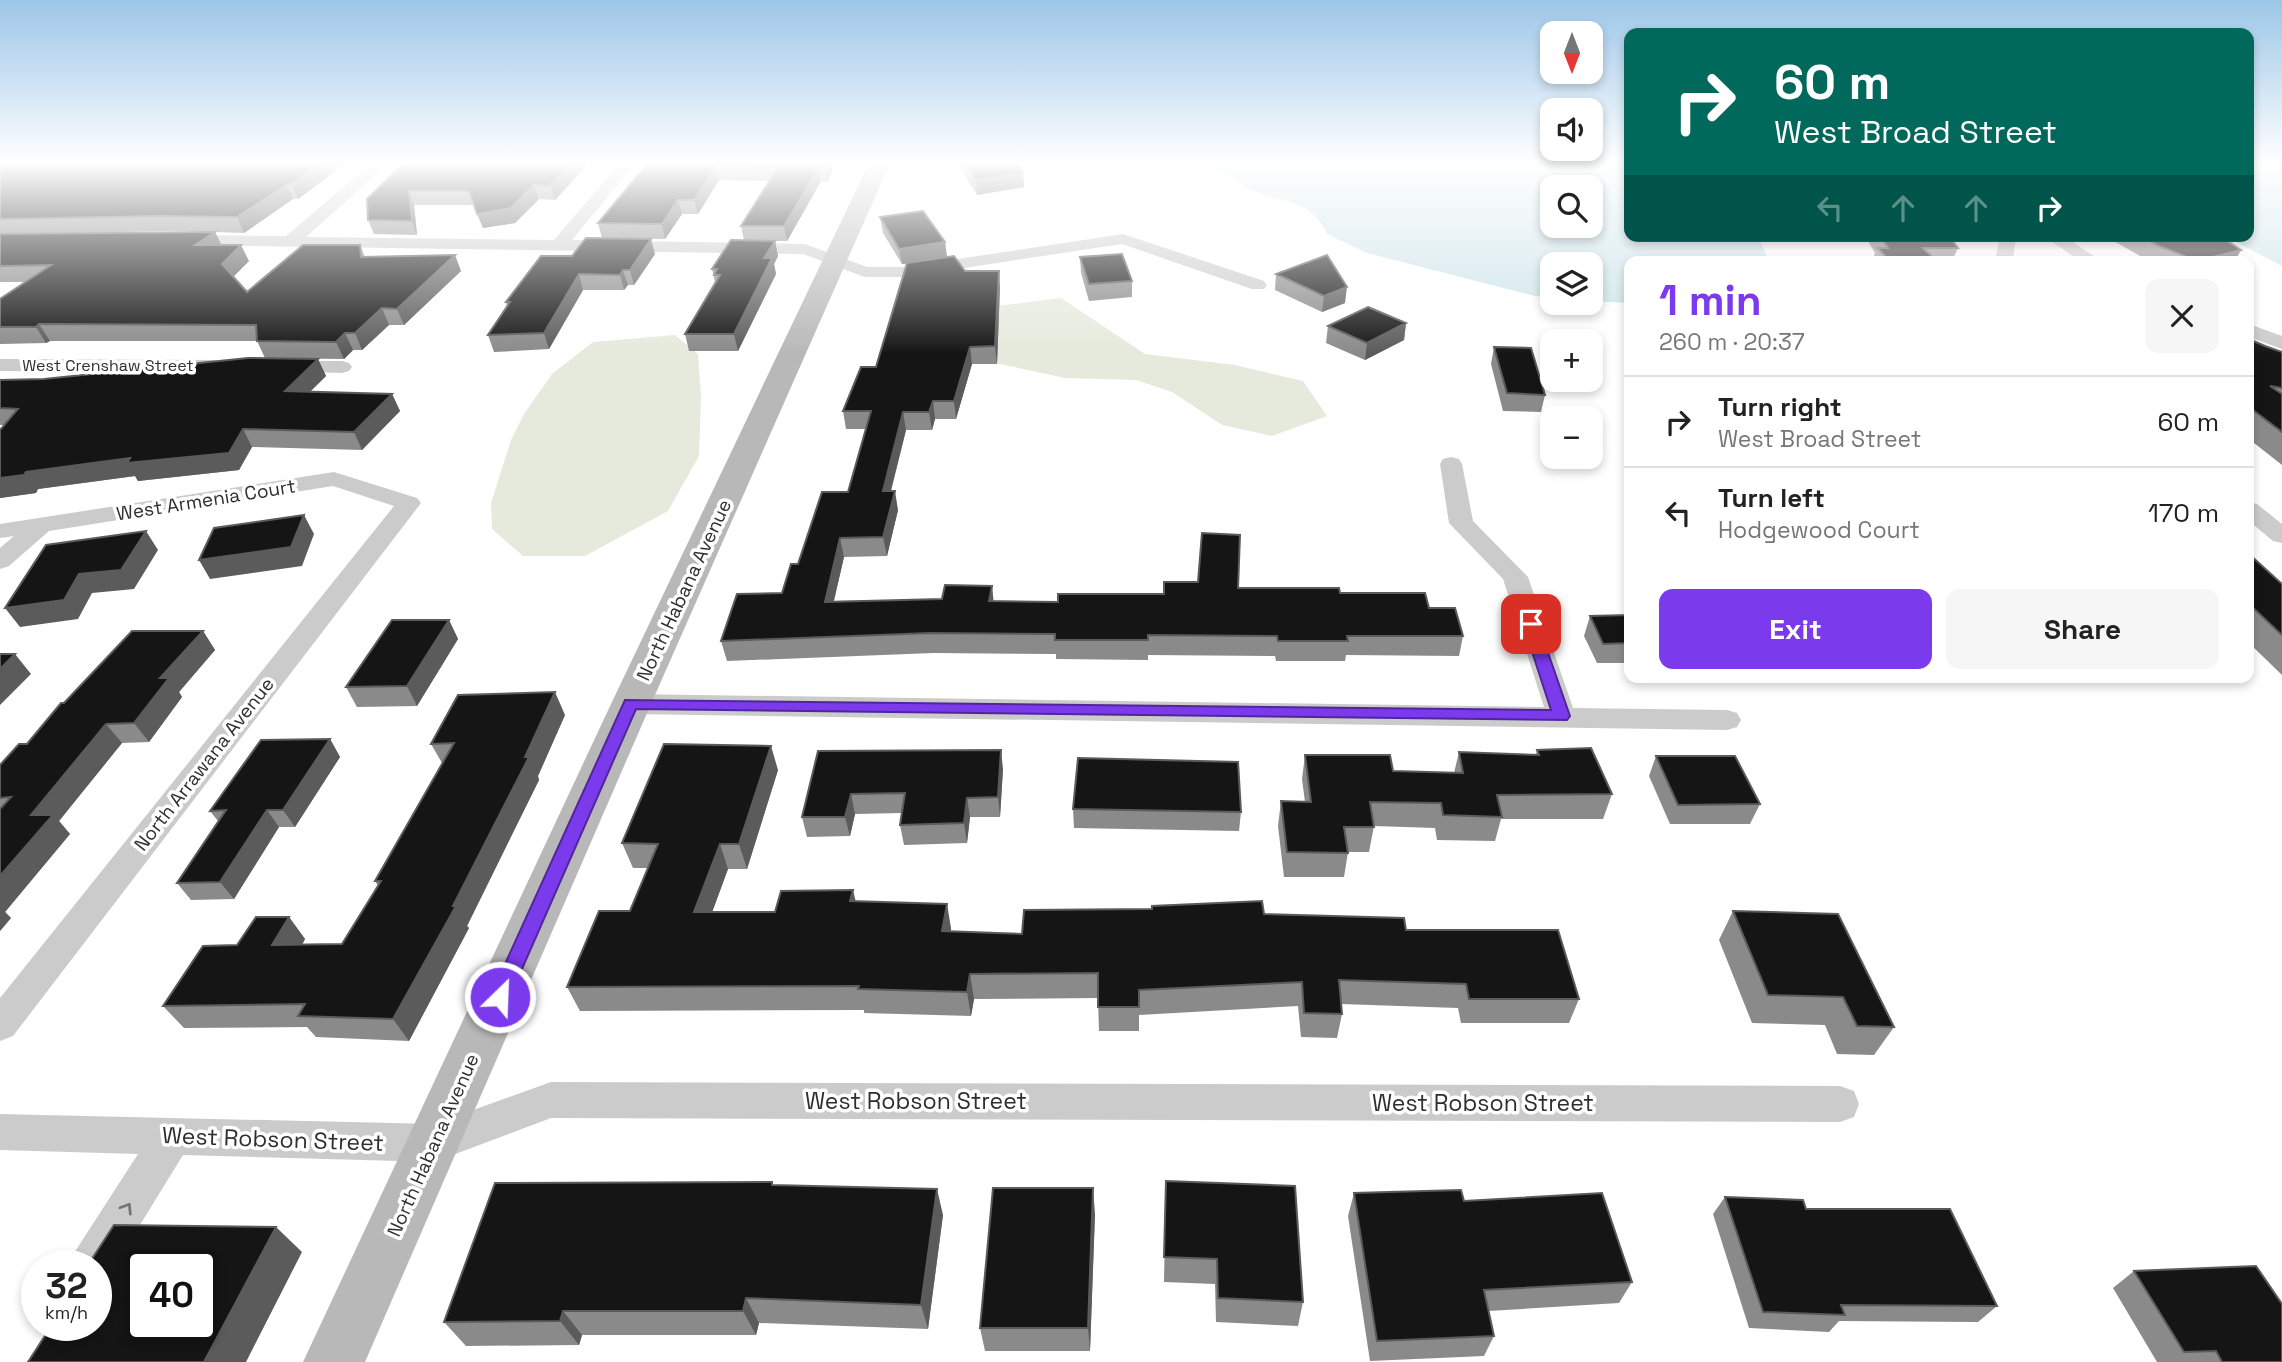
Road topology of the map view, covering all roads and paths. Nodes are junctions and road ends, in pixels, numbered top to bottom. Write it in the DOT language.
graph roads {
  1 [pos="308,227"];
  2 [pos="575,227"];
  3 [pos="852,227"];
  4 [pos="166,239"];
  5 [pos="291,241"];
  6 [pos="2062,242"];
  7 [pos="561,244"];
  8 [pos="2084,256"];
  9 [pos="837,261"];
  10 [pos="1258,285"];
  11 [pos="2254,332"];
  12 [pos="2282,343"];
  13 [pos="0,365"];
  14 [pos="234,366"];
  15 [pos="261,366"];
  16 [pos="342,367"];
  17 [pos="1451,464"];
  18 [pos="409,503"];
  19 [pos="2254,513"];
  20 [pos="40,526"];
  21 [pos="0,531"];
  22 [pos="2282,536"];
  23 [pos="0,561"];
  24 [pos="631,704"];
  25 [pos="1561,716"];
  26 [pos="1727,720"];
  27 [pos="0,1025"];
  28 [pos="1840,1104"];
  29 [pos="0,1132"];
  30 [pos="172,1136"];
  31 [pos="435,1143"];
  32 [pos="100,1250"];
  33 [pos="334,1362"];
  1 -- 5 [label="street"];
  2 -- 7 [label="street"];
  3 -- 9 [label="street, North Habana Avenue"];
  4 -- 5 [label="street"];
  5 -- 7 [label="street"];
  6 -- 8 [label="street"];
  7 -- 9 [label="street"];
  9 -- 10 [label="street"];
  9 -- 24 [label="street, North Habana Avenue"];
  11 -- 12 [label="street"];
  13 -- 14 [label="street, West Crenshaw Street"];
  15 -- 16 [label="street"];
  17 -- 25 [label="street"];
  18 -- 20 [label="street, West Armenia Court"];
  18 -- 27 [label="street, North Arrawana Avenue"];
  19 -- 22 [label="street"];
  20 -- 21 [label="street, West Armenia Court"];
  20 -- 23 [label="street"];
  24 -- 25 [label="street"];
  24 -- 31 [label="street, North Habana Avenue"];
  25 -- 26 [label="street"];
  28 -- 31 [label="street, West Robson Street"];
  29 -- 30 [label="street, West Robson Street"];
  30 -- 31 [label="street, West Robson Street"];
  32 -- 30 [label="street, one-way"];
  31 -- 33 [label="street, North Habana Avenue"];
}
